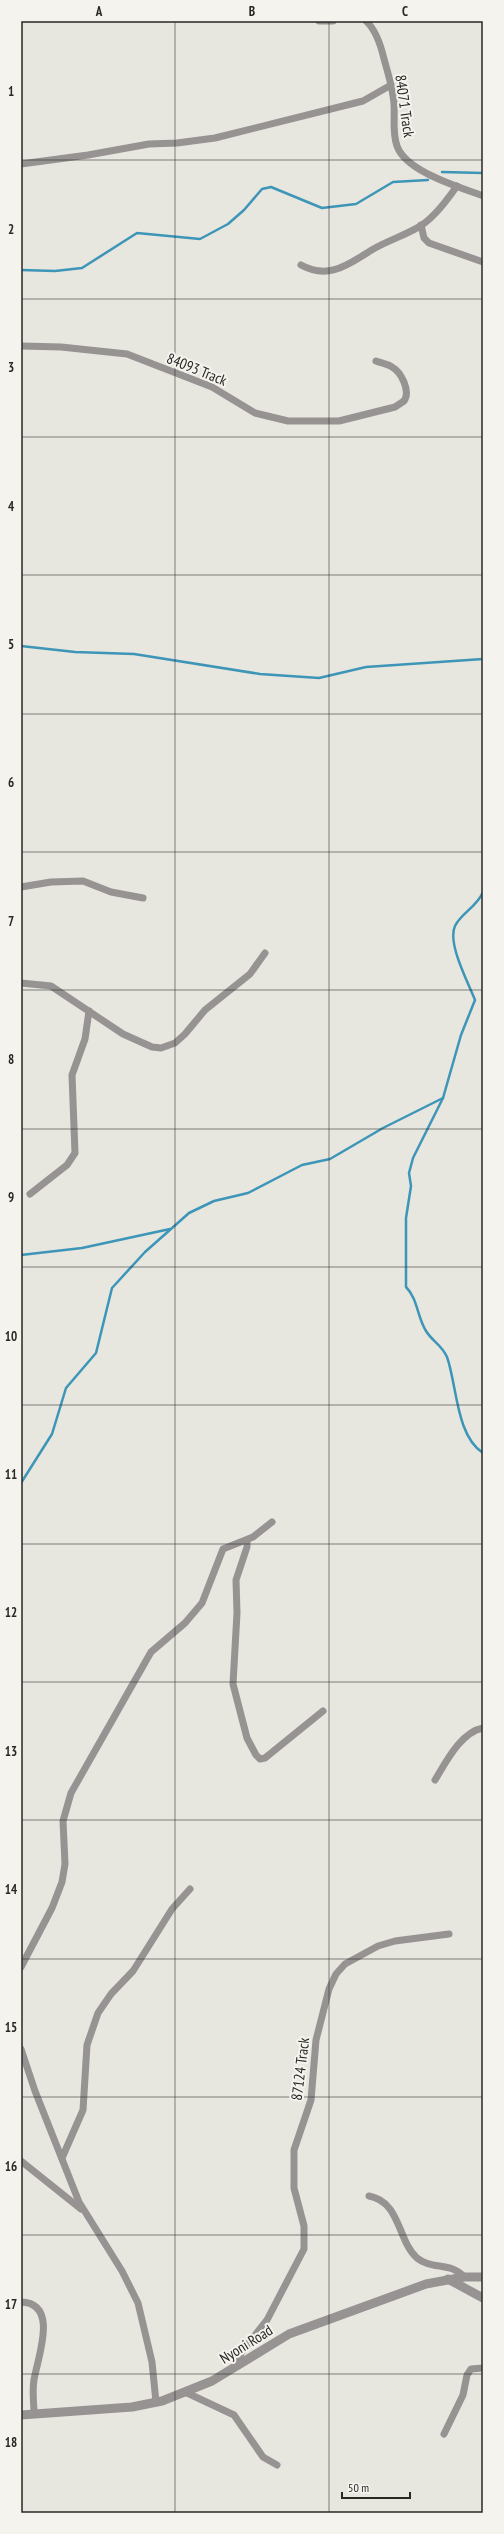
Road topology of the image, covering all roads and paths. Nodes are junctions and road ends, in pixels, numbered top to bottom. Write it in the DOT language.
graph roads {
  1 [pos="319,21"];
  2 [pos="333,21"];
  3 [pos="366,21"];
  4 [pos="391,85"];
  5 [pos="21,164"];
  6 [pos="457,186"];
  7 [pos="483,196"];
  8 [pos="421,225"];
  9 [pos="483,262"];
  10 [pos="301,265"];
  11 [pos="21,346"];
  12 [pos="376,361"];
  13 [pos="21,887"];
  14 [pos="143,898"];
  15 [pos="265,953"];
  16 [pos="21,983"];
  17 [pos="89,1011"];
  18 [pos="30,1194"];
  19 [pos="272,1522"];
  20 [pos="247,1540"];
  21 [pos="323,1712"];
  22 [pos="483,1728"];
  23 [pos="435,1780"];
  24 [pos="190,1889"];
  25 [pos="449,1934"];
  26 [pos="21,1967"];
  27 [pos="21,2049"];
  28 [pos="62,2158"];
  29 [pos="21,2161"];
  30 [pos="369,2196"];
  31 [pos="83,2211"];
  32 [pos="464,2277"];
  33 [pos="483,2277"];
  34 [pos="448,2279"];
  35 [pos="483,2298"];
  36 [pos="21,2302"];
  37 [pos="238,2366"];
  38 [pos="483,2368"];
  39 [pos="185,2392"];
  40 [pos="156,2402"];
  41 [pos="34,2414"];
  42 [pos="21,2415"];
  43 [pos="444,2434"];
  44 [pos="277,2465"];
  1 -- 2 [label="street"];
  3 -- 4 [label="street, 84071 Track"];
  4 -- 5 [label="street"];
  4 -- 6 [label="street, 84071 Track"];
  6 -- 7 [label="street, 84071 Track"];
  6 -- 8 [label="street"];
  8 -- 9 [label="street"];
  8 -- 10 [label="street"];
  11 -- 12 [label="street, 84093 Track"];
  13 -- 14 [label="street"];
  15 -- 17 [label="street"];
  16 -- 17 [label="street"];
  17 -- 18 [label="street"];
  19 -- 20 [label="street"];
  20 -- 21 [label="street"];
  20 -- 26 [label="street"];
  22 -- 23 [label="street"];
  24 -- 28 [label="street"];
  25 -- 37 [label="street, 87124 Track"];
  27 -- 28 [label="street"];
  28 -- 31 [label="street"];
  29 -- 31 [label="street"];
  30 -- 32 [label="street"];
  31 -- 40 [label="street"];
  32 -- 33 [label="street, Nyoni Road"];
  32 -- 34 [label="street, Nyoni Road"];
  34 -- 35 [label="street"];
  34 -- 37 [label="street, Nyoni Road"];
  36 -- 41 [label="street"];
  37 -- 39 [label="street, Nyoni Road"];
  38 -- 43 [label="street"];
  39 -- 40 [label="street, Nyoni Road"];
  39 -- 44 [label="street"];
  40 -- 41 [label="street, Nyoni Road"];
  41 -- 42 [label="street, Nyoni Road"];
}
